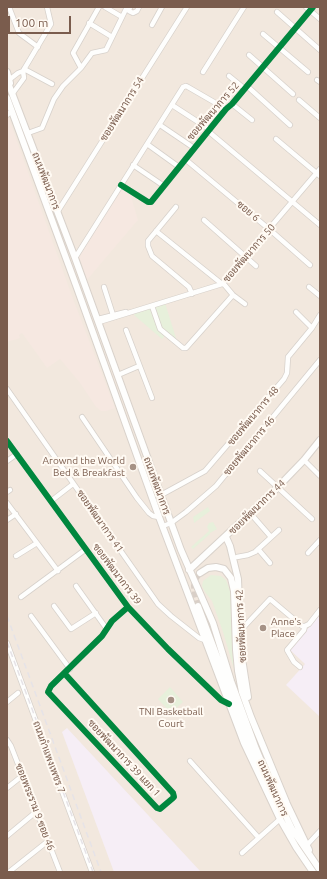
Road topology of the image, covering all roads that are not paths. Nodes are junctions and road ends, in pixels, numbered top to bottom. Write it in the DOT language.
graph roads {
  1 [pos="9,7"];
  2 [pos="47,7"];
  3 [pos="99,7"];
  4 [pos="105,7"];
  5 [pos="129,7"];
  6 [pos="139,7"];
  7 [pos="162,7"];
  8 [pos="187,7"];
  9 [pos="244,7"];
  10 [pos="310,8"];
  11 [pos="277,12"];
  12 [pos="122,17"];
  13 [pos="320,19"];
  14 [pos="89,23"];
  15 [pos="152,25"];
  16 [pos="295,28"];
  17 [pos="263,34"];
  18 [pos="112,37"];
  19 [pos="38,47"];
  20 [pos="279,48"];
  21 [pos="320,50"];
  22 [pos="249,55"];
  23 [pos="263,67"];
  24 [pos="81,68"];
  25 [pos="24,70"];
  26 [pos="7,72"];
  27 [pos="203,72"];
  28 [pos="308,72"];
  29 [pos="229,76"];
  30 [pos="8,80"];
  31 [pos="52,84"];
  32 [pos="246,88"];
  33 [pos="13,93"];
  34 [pos="293,94"];
  35 [pos="7,98"];
  36 [pos="299,100"];
  37 [pos="232,104"];
  38 [pos="172,105"];
  39 [pos="226,109"];
  40 [pos="9,113"];
  41 [pos="320,118"];
  42 [pos="252,120"];
  43 [pos="160,125"];
  44 [pos="290,125"];
  45 [pos="208,130"];
  46 [pos="28,133"];
  47 [pos="276,139"];
  48 [pos="147,144"];
  49 [pos="194,148"];
  50 [pos="185,159"];
  51 [pos="133,166"];
  52 [pos="179,167"];
  53 [pos="319,172"];
  54 [pos="121,185"];
  55 [pos="164,186"];
  56 [pos="292,202"];
  57 [pos="176,207"];
  58 [pos="58,211"];
  59 [pos="204,220"];
  60 [pos="320,225"];
  61 [pos="269,229"];
  62 [pos="156,231"];
  63 [pos="246,257"];
  64 [pos="75,258"];
  65 [pos="310,265"];
  66 [pos="256,266"];
  67 [pos="223,284"];
  68 [pos="104,286"];
  69 [pos="310,287"];
  70 [pos="192,294"];
  71 [pos="233,295"];
  72 [pos="320,296"];
  73 [pos="245,304"];
  74 [pos="152,306"];
  75 [pos="134,311"];
  76 [pos="296,312"];
  77 [pos="113,315"];
  78 [pos="320,315"];
  79 [pos="99,321"];
  80 [pos="312,328"];
  81 [pos="126,330"];
  82 [pos="320,360"];
  83 [pos="139,366"];
  84 [pos="118,375"];
  85 [pos="7,389"];
  86 [pos="152,398"];
  87 [pos="82,417"];
  88 [pos="320,440"];
  89 [pos="7,441"];
  90 [pos="17,454"];
  91 [pos="304,460"];
  92 [pos="7,461"];
  93 [pos="260,471"];
  94 [pos="320,476"];
  95 [pos="73,484"];
  96 [pos="277,488"];
  97 [pos="161,495"];
  98 [pos="51,501"];
  99 [pos="7,503"];
  100 [pos="16,514"];
  101 [pos="250,514"];
  102 [pos="159,517"];
  103 [pos="312,519"];
  104 [pos="7,520"];
  105 [pos="171,523"];
  106 [pos="163,526"];
  107 [pos="279,530"];
  108 [pos="226,537"];
  109 [pos="271,537"];
  110 [pos="320,540"];
  111 [pos="37,543"];
  112 [pos="86,549"];
  113 [pos="258,550"];
  114 [pos="308,553"];
  115 [pos="16,556"];
  116 [pos="237,557"];
  117 [pos="270,563"];
  118 [pos="189,570"];
  119 [pos="58,571"];
  120 [pos="200,573"];
  121 [pos="76,586"];
  122 [pos="21,597"];
  123 [pos="54,606"];
  124 [pos="198,606"];
  125 [pos="128,607"];
  126 [pos="320,610"];
  127 [pos="96,613"];
  128 [pos="31,616"];
  129 [pos="305,626"];
  130 [pos="106,628"];
  131 [pos="240,630"];
  132 [pos="205,640"];
  133 [pos="7,643"];
  134 [pos="300,667"];
  135 [pos="70,668"];
  136 [pos="65,674"];
  137 [pos="18,693"];
  138 [pos="7,702"];
  139 [pos="229,704"];
  140 [pos="251,717"];
  141 [pos="8,742"];
  142 [pos="190,761"];
  143 [pos="22,776"];
  144 [pos="7,788"];
  145 [pos="265,789"];
  146 [pos="37,811"];
  147 [pos="280,819"];
  148 [pos="320,833"];
  149 [pos="7,836"];
  150 [pos="258,837"];
  151 [pos="48,841"];
  152 [pos="307,846"];
  153 [pos="242,853"];
  154 [pos="319,869"];
  155 [pos="10,872"];
  156 [pos="60,872"];
  157 [pos="92,872"];
  158 [pos="313,872"];
  1 -- 19 [label="street"];
  2 -- 19 [label="street"];
  3 -- 14 [label="street"];
  4 -- 12 [label="street"];
  5 -- 6 [label="street"];
  5 -- 12 [label="street"];
  7 -- 15 [label="street"];
  8 -- 58 [label="street, ซอยพัฒนาการ 54"];
  9 -- 27 [label="street"];
  10 -- 13 [label="street"];
  10 -- 16 [label="street, ซอยพัฒนาการ 52"];
  11 -- 16 [label="street"];
  12 -- 18 [label="street"];
  14 -- 18 [label="street"];
  14 -- 24 [label="street"];
  16 -- 20 [label="street, ซอยพัฒนาการ 52"];
  16 -- 21 [label="street"];
  17 -- 20 [label="street"];
  18 -- 24 [label="street"];
  19 -- 25 [label="street"];
  20 -- 23 [label="street, ซอยพัฒนาการ 52"];
  20 -- 28 [label="street"];
  22 -- 23 [label="street"];
  23 -- 32 [label="street, ซอยพัฒนาการ 52"];
  23 -- 34 [label="street"];
  24 -- 46 [label="street"];
  25 -- 30 [label="street"];
  25 -- 31 [label="street"];
  25 -- 33 [label="street"];
  26 -- 30 [label="main road, ถนนพัฒนาการ"];
  29 -- 32 [label="street"];
  30 -- 33 [label="main road, ถนนพัฒนาการ"];
  32 -- 37 [label="street, ซอยพัฒนาการ 52"];
  32 -- 44 [label="street"];
  33 -- 46 [label="main road, ถนนพัฒนาการ"];
  35 -- 40 [label="main road, ถนนพัฒนาการ"];
  36 -- 41 [label="street"];
  37 -- 39 [label="street, ซอยพัฒนาการ 52"];
  37 -- 42 [label="street"];
  38 -- 39 [label="street"];
  38 -- 43 [label="street"];
  38 -- 45 [label="street"];
  39 -- 45 [label="street, ซอยพัฒนาการ 52"];
  40 -- 102 [label="main road, ถนนพัฒนาการ"];
  43 -- 48 [label="street"];
  43 -- 49 [label="street"];
  45 -- 49 [label="street, ซอยพัฒนาการ 52"];
  45 -- 56 [label="street"];
  46 -- 58 [label="main road, ถนนพัฒนาการ"];
  47 -- 53 [label="street"];
  48 -- 51 [label="street"];
  48 -- 52 [label="street"];
  49 -- 50 [label="street, ซอยพัฒนาการ 52"];
  50 -- 52 [label="street, ซอยพัฒนาการ 52"];
  50 -- 61 [label="street, ซอย 6"];
  51 -- 54 [label="street"];
  51 -- 55 [label="street"];
  52 -- 55 [label="street, ซอยพัฒนาการ 52"];
  53 -- 56 [label="street, ซอยพัฒนาการ 50"];
  54 -- 55 [label="street, ซอยพัฒนาการ 52"];
  54 -- 64 [label="street"];
  56 -- 60 [label="street"];
  56 -- 61 [label="street, ซอยพัฒนาการ 50"];
  57 -- 62 [label="street"];
  58 -- 64 [label="main road, ถนนพัฒนาการ"];
  59 -- 63 [label="street"];
  61 -- 63 [label="street, ซอยพัฒนาการ 50"];
  61 -- 65 [label="street, ซอย 6"];
  62 -- 67 [label="street"];
  62 -- 70 [label="street"];
  63 -- 66 [label="street"];
  63 -- 67 [label="street, ซอยพัฒนาการ 50"];
  64 -- 79 [label="main road, ถนนพัฒนาการ"];
  67 -- 70 [label="street, ซอยพัฒนาการ 50"];
  67 -- 71 [label="street"];
  68 -- 77 [label="street"];
  69 -- 72 [label="street"];
  70 -- 74 [label="street, ซอยพัฒนาการ 50"];
  71 -- 73 [label="street"];
  71 -- 74 [label="street"];
  74 -- 75 [label="street, ซอยพัฒนาการ 50"];
  75 -- 77 [label="street, ซอยพัฒนาการ 50"];
  75 -- 79 [label="street, ซอยพัฒนาการ 50"];
  76 -- 80 [label="street"];
  77 -- 79 [label="street, ซอยพัฒนาการ 50"];
  78 -- 80 [label="street, ซอยพัฒนาการ 48"];
  79 -- 84 [label="main road, ถนนพัฒนาการ"];
  80 -- 97 [label="street, ซอยพัฒนาการ 48"];
  81 -- 83 [label="street"];
  82 -- 105 [label="street, ซอยพัฒนาการ 46"];
  83 -- 84 [label="street"];
  83 -- 86 [label="street"];
  84 -- 97 [label="main road, ถนนพัฒนาการ"];
  85 -- 95 [label="street, ซอยพัฒนาการ 41"];
  87 -- 102 [label="street"];
  88 -- 91 [label="main road, ซอยพัฒนาการ 44"];
  89 -- 90 [label="street, ซอยพัฒนาการ 39"];
  90 -- 92 [label="street"];
  90 -- 98 [label="street, ซอยพัฒนาการ 39"];
  91 -- 94 [label="street"];
  91 -- 96 [label="main road, ซอยพัฒนาการ 44"];
  93 -- 96 [label="street"];
  95 -- 98 [label="street"];
  95 -- 132 [label="street, ซอยพัฒนาการ 41"];
  96 -- 101 [label="main road, ซอยพัฒนาการ 44"];
  96 -- 103 [label="street"];
  97 -- 105 [label="main road, ถนนพัฒนาการ"];
  98 -- 112 [label="street, ซอยพัฒนาการ 39"];
  99 -- 100 [label="street"];
  100 -- 104 [label="street"];
  100 -- 111 [label="street"];
  101 -- 108 [label="main road, ซอยพัฒนาการ 44"];
  101 -- 109 [label="street"];
  102 -- 106 [label="main road, ถนนพัฒนาการ"];
  105 -- 106 [label="street, ซอยพัฒนาการ 46"];
  105 -- 118 [label="main road, ถนนพัฒนาการ"];
  106 -- 132 [label="main road, ถนนพัฒนาการ"];
  107 -- 109 [label="street"];
  108 -- 118 [label="main road, ซอยพัฒนาการ 44"];
  108 -- 131 [label="main road, ซอยพัฒนาการ 42"];
  109 -- 113 [label="street"];
  110 -- 114 [label="street"];
  111 -- 115 [label="street"];
  111 -- 119 [label="street"];
  112 -- 119 [label="street"];
  112 -- 125 [label="street, ซอยพัฒนาการ 39"];
  113 -- 116 [label="street"];
  113 -- 117 [label="street"];
  118 -- 154 [label="main road, ถนนพัฒนาการ"];
  119 -- 122 [label="street"];
  120 -- 140 [label="main road"];
  121 -- 127 [label="street"];
  123 -- 127 [label="street"];
  124 -- 145 [label="main road"];
  125 -- 130 [label="street, ซอยพัฒนาการ 39 แยก 1"];
  125 -- 139 [label="street, ซอยพัฒนาการ 39"];
  126 -- 129 [label="street"];
  127 -- 130 [label="street"];
  128 -- 135 [label="street"];
  129 -- 131 [label="street"];
  129 -- 134 [label="street"];
  130 -- 135 [label="street, ซอยพัฒนาการ 39 แยก 1"];
  131 -- 140 [label="main road, ซอยพัฒนาการ 42"];
  132 -- 139 [label="main road, ถนนพัฒนาการ"];
  133 -- 157 [label="street, ถนนกำแพงเพชร 7"];
  135 -- 136 [label="street, ซอยพัฒนาการ 39 แยก 1"];
  136 -- 136 [label="street, ซอยพัฒนาการ 39 แยก 1"];
  137 -- 138 [label="street"];
  139 -- 145 [label="main road, ถนนพัฒนาการ"];
  140 -- 152 [label="main road"];
  141 -- 143 [label="street, ซอยพระราม 9 ซอย 46"];
  142 -- 150 [label="street"];
  143 -- 144 [label="street"];
  143 -- 146 [label="street, ซอยพระราม 9 ซอย 46"];
  145 -- 147 [label="main road, ถนนพัฒนาการ"];
  146 -- 149 [label="street"];
  146 -- 151 [label="street, ซอยพระราม 9 ซอย 46"];
  147 -- 150 [label="street"];
  147 -- 158 [label="main road, ถนนพัฒนาการ"];
  148 -- 152 [label="street"];
  150 -- 153 [label="street"];
  151 -- 155 [label="street"];
  151 -- 156 [label="street, ซอยพระราม 9 ซอย 46"];
  152 -- 154 [label="main road"];
}
